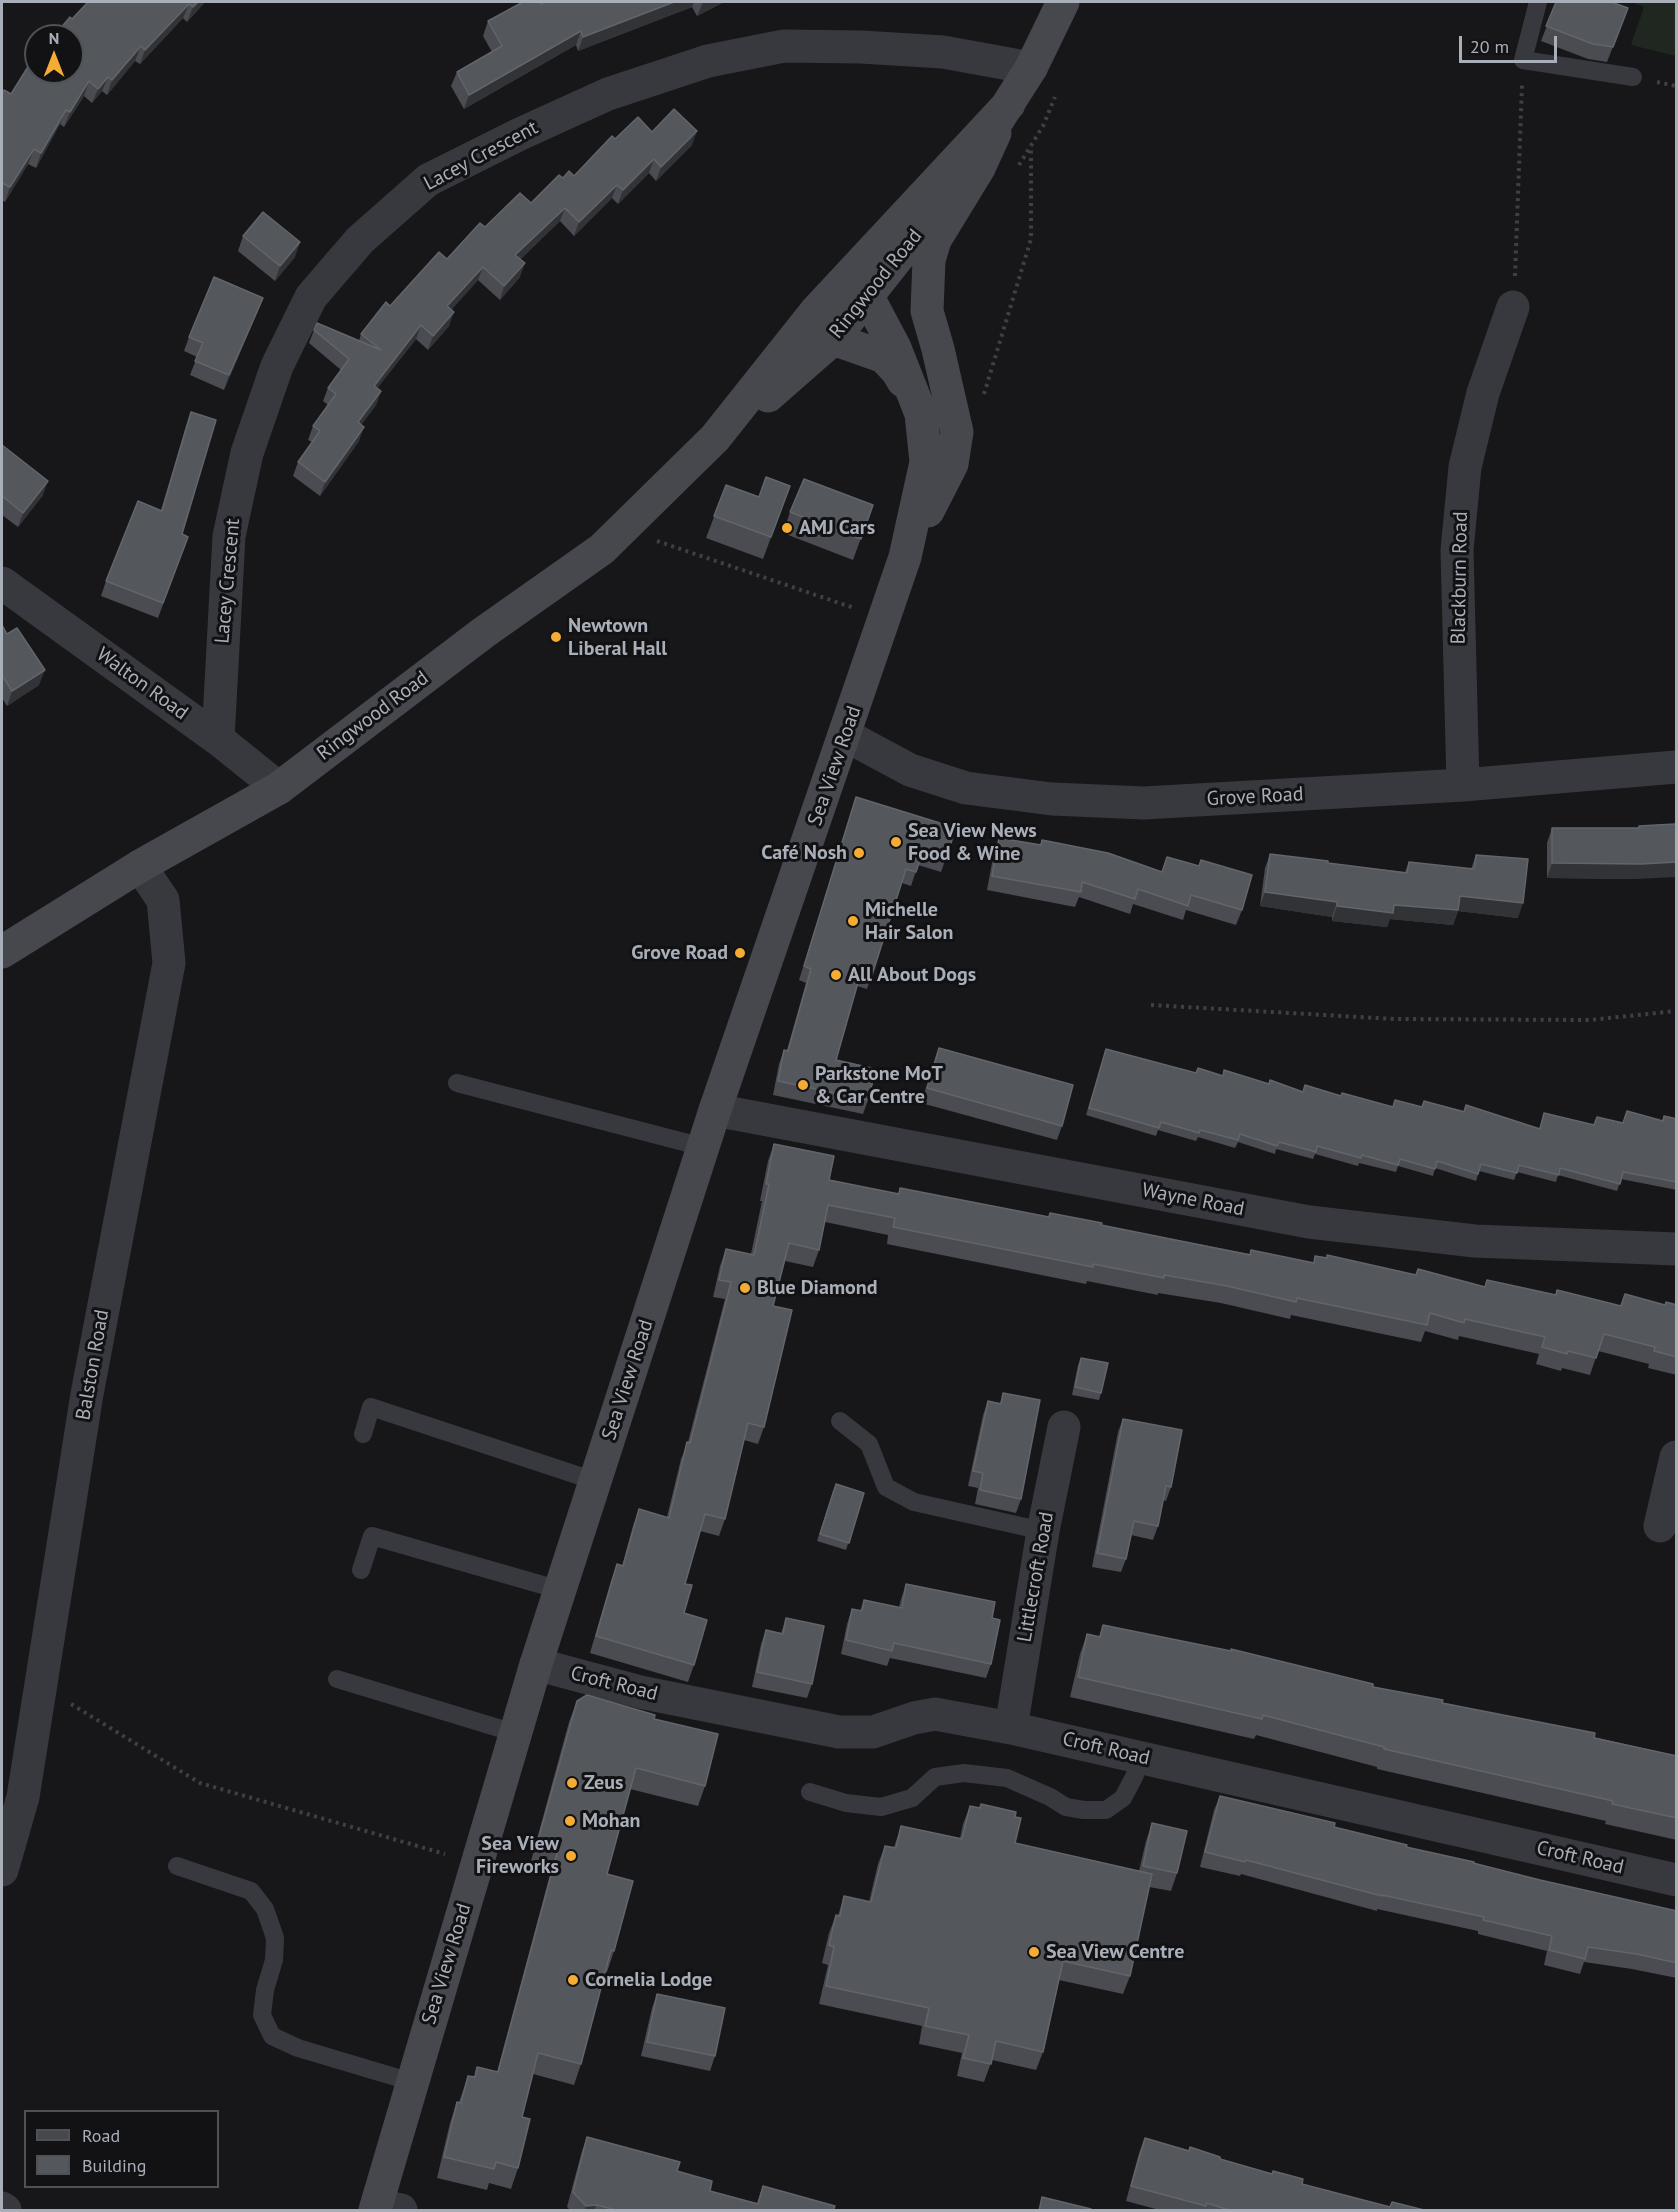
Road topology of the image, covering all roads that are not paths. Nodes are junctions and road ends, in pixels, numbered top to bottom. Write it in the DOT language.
graph roads {
  1 [pos="1063,2"];
  2 [pos="1538,2"];
  3 [pos="1031,68"];
  4 [pos="1633,77"];
  5 [pos="1009,104"];
  6 [pos="868,282"];
  7 [pos="1513,306"];
  8 [pos="927,311"];
  9 [pos="833,339"];
  10 [pos="921,414"];
  11 [pos="715,438"];
  12 [pos="905,557"];
  13 [pos="2,583"];
  14 [pos="846,735"];
  15 [pos="218,739"];
  16 [pos="1677,767"];
  17 [pos="1463,785"];
  18 [pos="279,788"];
  19 [pos="140,866"];
  20 [pos="2,952"];
  21 [pos="457,1083"];
  22 [pos="715,1110"];
  23 [pos="703,1147"];
  24 [pos="1677,1249"];
  25 [pos="840,1421"];
  26 [pos="1064,1427"];
  27 [pos="363,1434"];
  28 [pos="1677,1457"];
  29 [pos="595,1481"];
  30 [pos="1660,1526"];
  31 [pos="1043,1531"];
  32 [pos="362,1570"];
  33 [pos="560,1590"];
  34 [pos="536,1664"];
  35 [pos="337,1679"];
  36 [pos="1011,1728"];
  37 [pos="515,1733"];
  38 [pos="1137,1756"];
  39 [pos="12,1791"];
  40 [pos="810,1792"];
  41 [pos="177,1866"];
  42 [pos="2,1870"];
  43 [pos="1677,1880"];
  44 [pos="412,2082"];
  45 [pos="384,2209"];
  1 -- 3 [label="main road, Ringwood Road"];
  2 -- 4 [label="lane"];
  3 -- 5 [label="main road, Ringwood Road"];
  3 -- 15 [label="street, Lacey Crescent"];
  5 -- 6 [label="main road, Ringwood Road"];
  5 -- 8 [label="main road, Sea View Road"];
  6 -- 8 [label="main road"];
  6 -- 9 [label="main road, Ringwood Road"];
  6 -- 10 [label="main road, Sea View Road"];
  6 -- 11 [label="main road, Ringwood Road"];
  7 -- 17 [label="street, Blackburn Road"];
  8 -- 12 [label="main road, Sea View Road"];
  9 -- 10 [label="main road, Sea View Road"];
  9 -- 11 [label="main road, Ringwood Road"];
  10 -- 12 [label="main road, Sea View Road"];
  11 -- 18 [label="main road, Ringwood Road"];
  12 -- 14 [label="main road, Sea View Road"];
  13 -- 15 [label="street, Walton Road"];
  14 -- 17 [label="street, Grove Road"];
  14 -- 22 [label="main road, Sea View Road"];
  15 -- 18 [label="street, Walton Road"];
  16 -- 17 [label="street, Grove Road"];
  18 -- 19 [label="main road, Ringwood Road"];
  19 -- 20 [label="main road, Ringwood Road"];
  19 -- 39 [label="street, Balston Road"];
  21 -- 23 [label="lane"];
  22 -- 23 [label="main road, Sea View Road"];
  22 -- 24 [label="street, Wayne Road"];
  23 -- 29 [label="main road, Sea View Road"];
  25 -- 31 [label="lane"];
  26 -- 31 [label="street, Littlecroft Road"];
  27 -- 29 [label="lane"];
  28 -- 30 [label="street"];
  29 -- 33 [label="main road, Sea View Road"];
  31 -- 36 [label="street, Littlecroft Road"];
  32 -- 33 [label="lane"];
  33 -- 34 [label="main road, Sea View Road"];
  34 -- 36 [label="street, Croft Road"];
  34 -- 37 [label="main road, Sea View Road"];
  35 -- 37 [label="lane"];
  36 -- 38 [label="street, Croft Road"];
  37 -- 44 [label="main road, Sea View Road"];
  38 -- 40 [label="lane"];
  38 -- 43 [label="street, Croft Road"];
  39 -- 42 [label="street, Balston Road"];
  41 -- 44 [label="lane"];
  44 -- 45 [label="main road, Sea View Road"];
}
